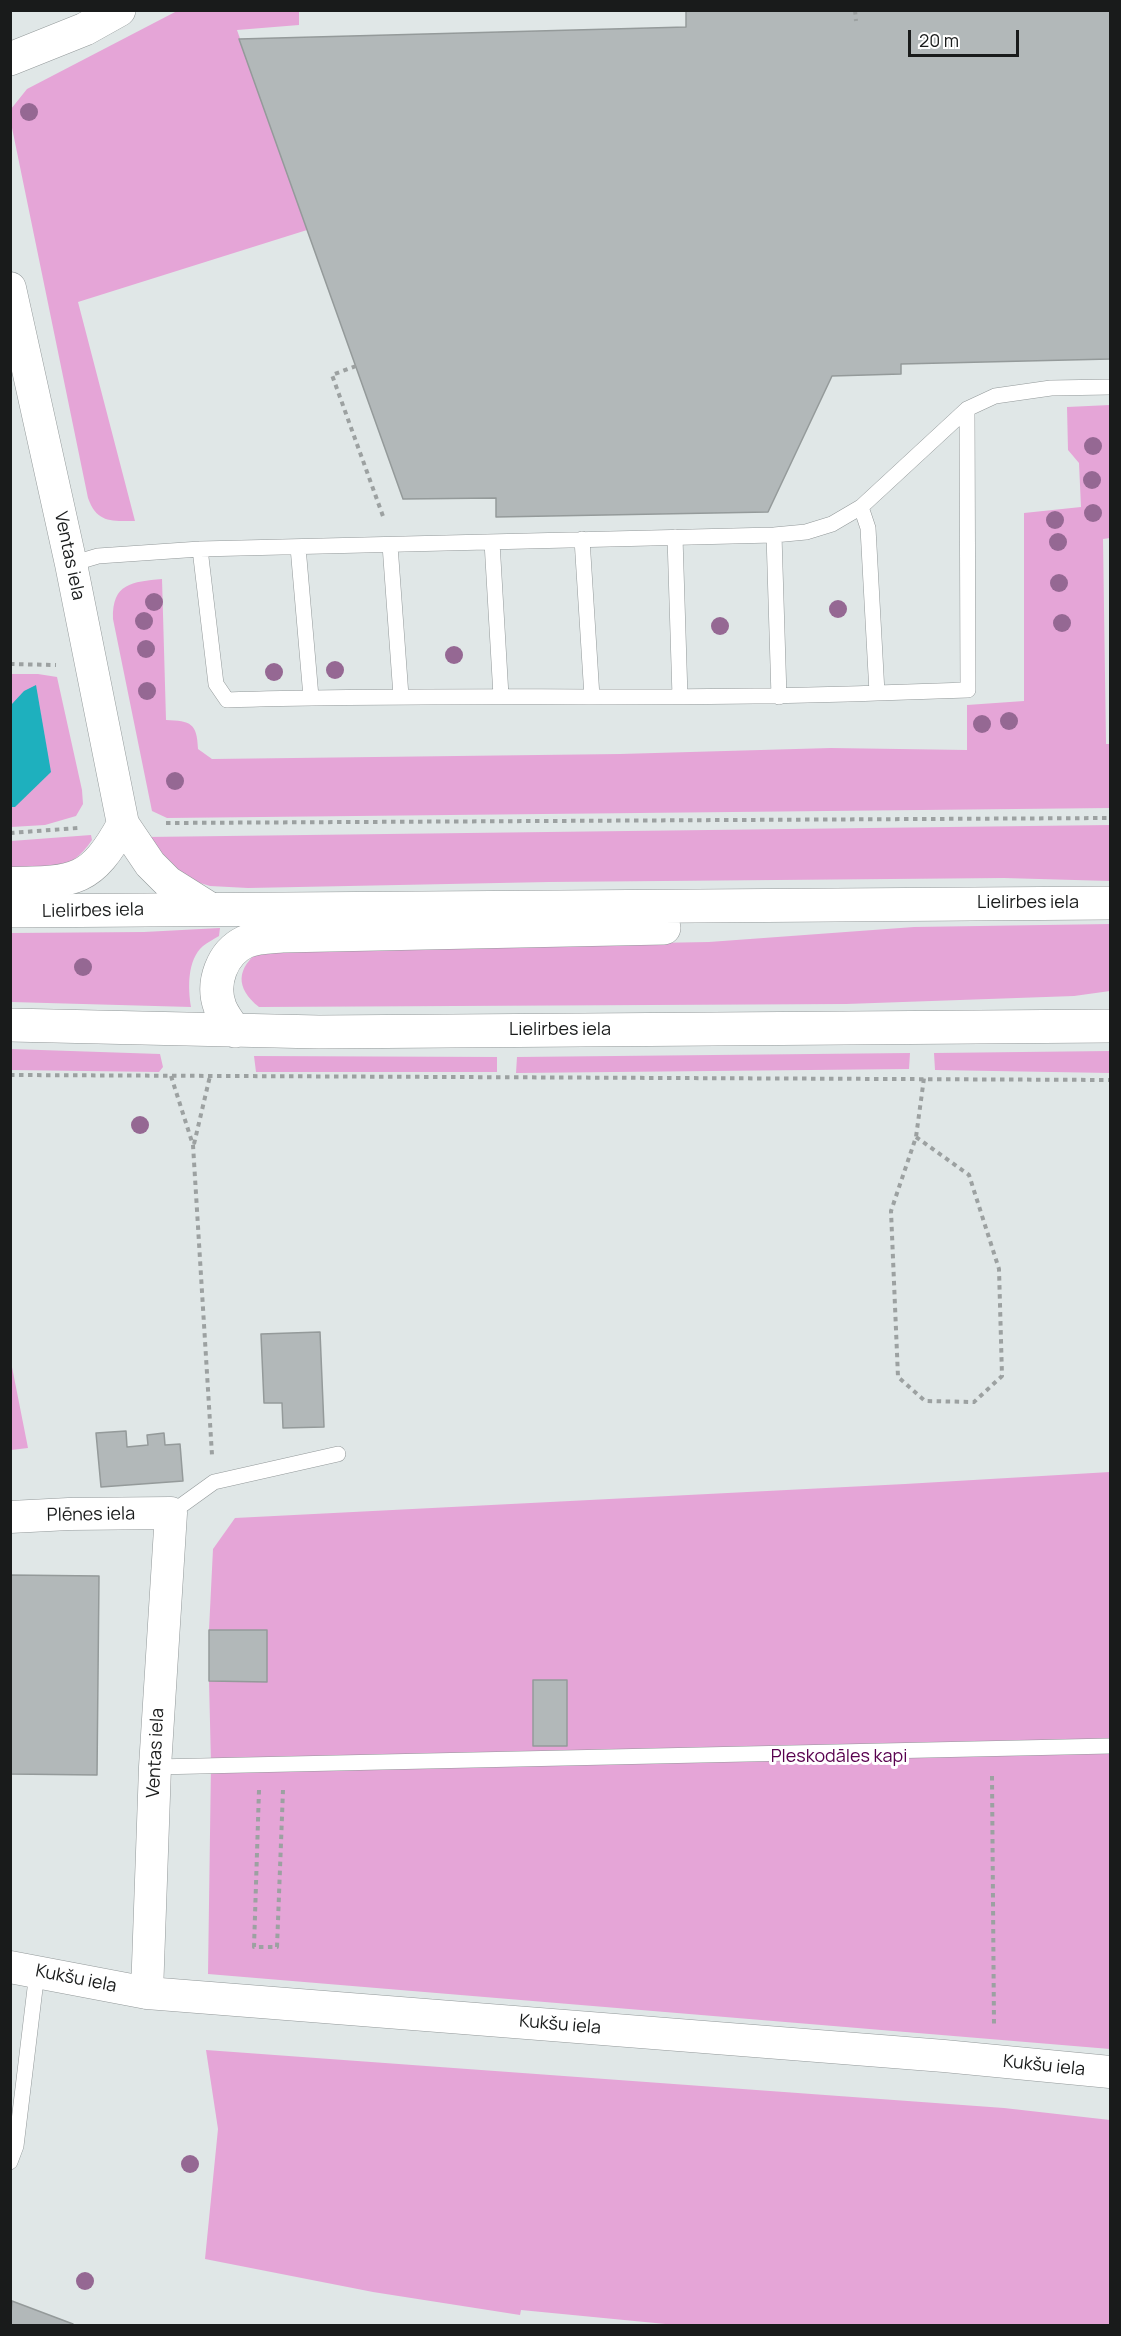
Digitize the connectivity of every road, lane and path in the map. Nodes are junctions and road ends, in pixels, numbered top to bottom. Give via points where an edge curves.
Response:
1 (119, 10) edge
2 (855, 10) edge
3 (856, 21) dead end
4 (10, 59) edge
5 (10, 288) edge
6 (356, 366) dead end
7 (1110, 387) edge
8 (967, 409) junction
9 (861, 507) junction
10 (386, 526) dead end
11 (774, 535) junction
12 (675, 537) junction
13 (582, 539) junction
14 (492, 542) junction
15 (390, 544) junction
16 (298, 547) junction
17 (200, 549) junction
18 (71, 564) junction
19 (10, 664) edge
20 (63, 665) dead end
21 (877, 693) junction
22 (401, 696) junction
23 (501, 696) junction
24 (592, 696) junction
25 (311, 697) junction
26 (680, 697) junction
27 (778, 697) junction
28 (1110, 818) edge
29 (123, 824) junction
30 (10, 833) edge
31 (10, 882) edge
32 (1110, 903) edge
33 (805, 905) junction
34 (211, 909) junction
35 (10, 911) edge
36 (1110, 1007) edge
37 (10, 1025) edge
38 (1110, 1026) edge
39 (974, 1028) junction
40 (235, 1031) junction
41 (10, 1075) edge
42 (171, 1076) junction
43 (210, 1076) junction
44 (924, 1078) junction
45 (1110, 1080) edge
46 (916, 1137) junction
47 (194, 1145) junction
48 (338, 1454) dead end
49 (214, 1482) junction
50 (171, 1513) junction
51 (10, 1517) edge
52 (1110, 1746) edge
53 (992, 1748) junction
54 (284, 1762) junction
55 (260, 1763) junction
56 (155, 1767) junction
57 (24, 1969) edge
58 (147, 1993) junction
59 (994, 2032) dead end
60 (1110, 2072) edge
61 (10, 2162) edge

1 - 4 main road
2 - 3 path
5 - 18 street, Ventas iela
6 - 10 path via 332,375
7 - 8 lane via 1051,388 995,396
8 - 9 lane
8 - 21 lane via 968,690
9 - 11 lane via 832,524 806,532
9 - 21 lane via 868,528
11 - 12 lane
11 - 27 lane
12 - 13 lane
12 - 26 lane
13 - 14 lane
13 - 24 lane
14 - 15 lane
14 - 23 lane
15 - 16 lane
15 - 22 lane
16 - 17 lane
16 - 25 lane
17 - 18 lane via 98,556
17 - 25 lane via 216,684 228,700
18 - 29 street, Ventas iela
19 - 20 path
21 - 27 lane
22 - 23 lane
22 - 25 lane
23 - 24 lane
24 - 26 lane
26 - 27 lane
28 - 29 path
29 - 30 path
29 - 31 street, Lielirbes iela via 109,849 85,873 65,880
29 - 34 street, Ventas iela via 150,864 168,882
32 - 33 main road, Lielirbes iela
33 - 34 main road, Lielirbes iela
33 - 40 main road via 694,927 261,938 245,942 230,953 220,968 220,1007
34 - 35 main road, Lielirbes iela
36 - 39 main road via 1025,1011
37 - 40 main road, Lielirbes iela
38 - 39 main road, Lielirbes iela
39 - 40 main road, Lielirbes iela
41 - 42 path
42 - 43 path
42 - 47 path
43 - 44 path
43 - 47 path
44 - 45 path
44 - 46 path
46 - 46 path via 891,1211 898,1377 926,1401 974,1402 1002,1376 999,1269 969,1174
47 - 49 path
48 - 49 lane
49 - 50 lane
50 - 51 street, Plēnes iela
50 - 56 street, Ventas iela
52 - 53 lane
53 - 54 lane
53 - 59 path
54 - 55 lane
54 - 55 path via 277,1947 254,1947
55 - 56 lane
56 - 58 street, Ventas iela
57 - 58 street, Kukšu iela
57 - 61 lane via 16,2146
58 - 60 street, Kukšu iela

